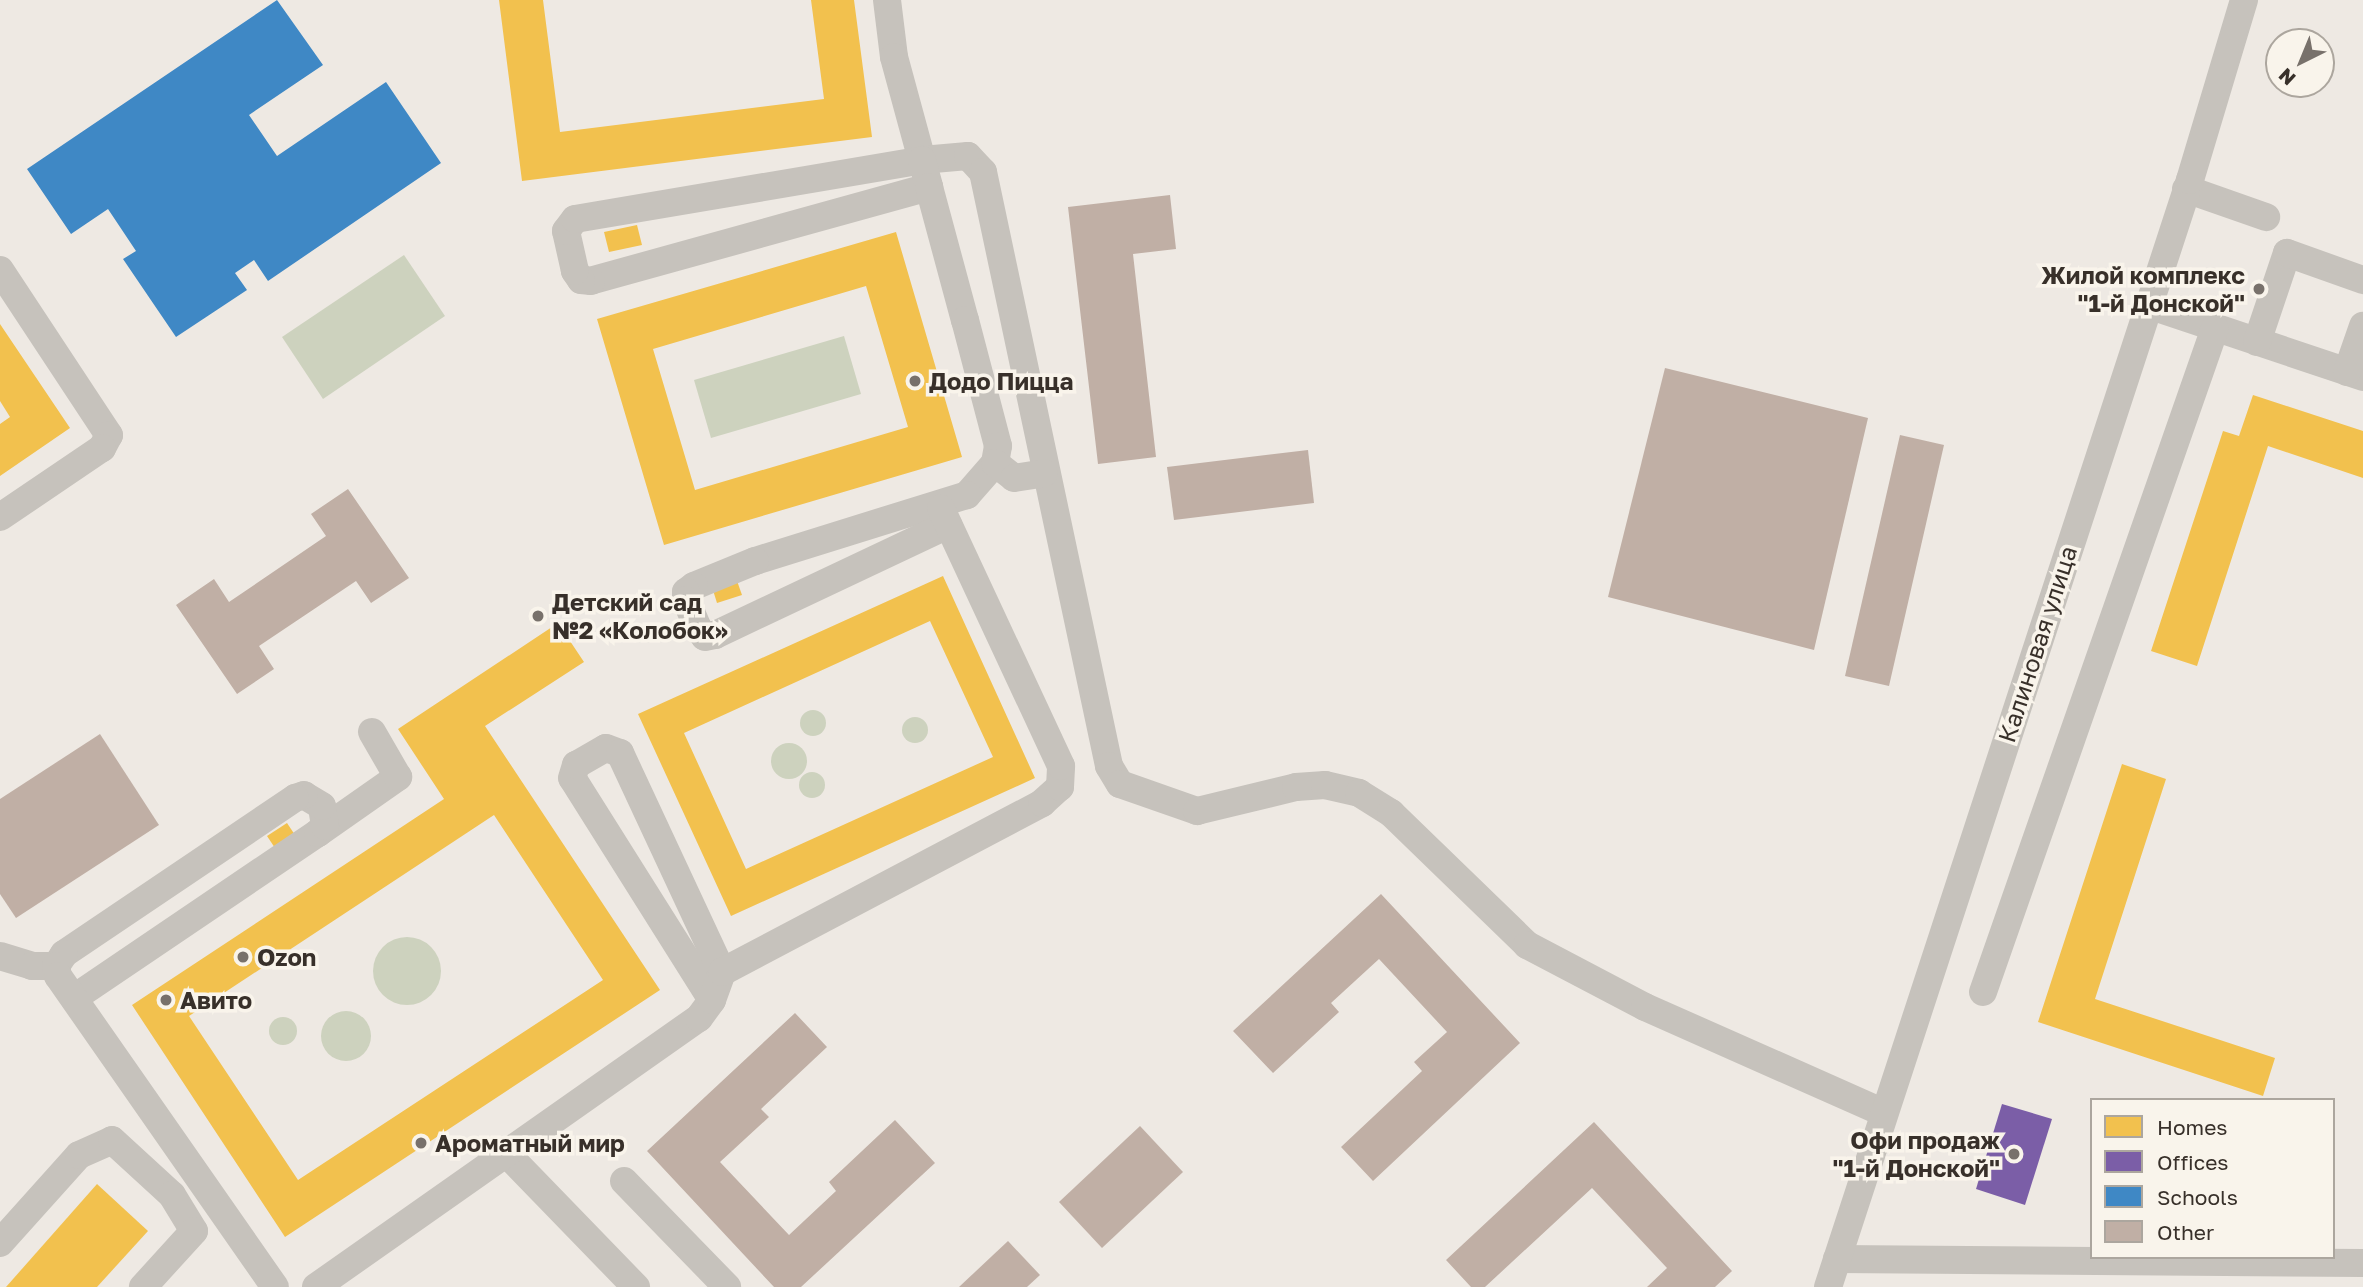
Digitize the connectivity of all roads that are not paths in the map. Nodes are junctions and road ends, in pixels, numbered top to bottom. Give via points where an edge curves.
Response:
1 (887, 0) edge
2 (2244, 0) edge
3 (922, 160) junction
4 (929, 187) junction
5 (2186, 189) junction
6 (2266, 217) dead end
7 (0, 270) edge
8 (2363, 280) edge
9 (2148, 305) junction
10 (2363, 326) edge
11 (2215, 328) junction
12 (2257, 342) junction
13 (2355, 375) edge
14 (995, 463) junction
15 (1044, 473) junction
16 (943, 514) junction
17 (0, 517) edge
18 (372, 732) dead end
19 (318, 833) junction
20 (0, 956) edge
21 (56, 966) junction
22 (723, 972) junction
23 (1983, 992) dead end
24 (74, 998) junction
25 (712, 1000) junction
26 (1884, 1113) junction
27 (506, 1153) junction
28 (624, 1181) dead end
29 (0, 1243) edge
30 (1837, 1259) junction
31 (2363, 1264) edge
32 (143, 1287) edge
33 (275, 1287) edge
34 (316, 1287) edge
35 (636, 1287) edge
36 (727, 1287) edge
37 (1828, 1287) edge

1 - 3 street via 894,57
2 - 5 street, Калиновая улица
3 - 4 street
3 - 4 street via 575,219 566,231 575,271 582,280 591,281
3 - 15 street via 958,154 978,163 983,172
4 - 14 street via 998,446
5 - 6 street
5 - 9 street, Калиновая улица
7 - 17 street via 109,435 103,447
8 - 12 street via 2287,253
9 - 11 street
9 - 26 street, Калиновая улица
10 - 13 street
11 - 12 street
11 - 23 street
12 - 13 street
14 - 15 street via 1014,478
14 - 16 street
15 - 26 street via 1109,766 1120,784 1197,811 1296,787 1325,785 1359,793 1391,813 1527,945 1645,1007
16 - 16 street via 715,635 705,637 686,600 686,592 694,586 755,561
16 - 22 street via 1061,766 1060,787 1042,803
18 - 19 street via 398,777
19 - 21 street via 326,816 322,806 304,795 295,798 65,954
19 - 24 street
20 - 21 street via 32,966
21 - 24 street
22 - 25 street
22 - 25 street via 620,753 606,748 576,765 572,778
24 - 33 street
25 - 27 street via 699,1018
26 - 30 street, Калиновая улица
27 - 34 street
27 - 35 street
28 - 36 street
29 - 32 street via 79,1155 112,1140 172,1195 194,1231
30 - 31 street
30 - 37 street, Калиновая улица

